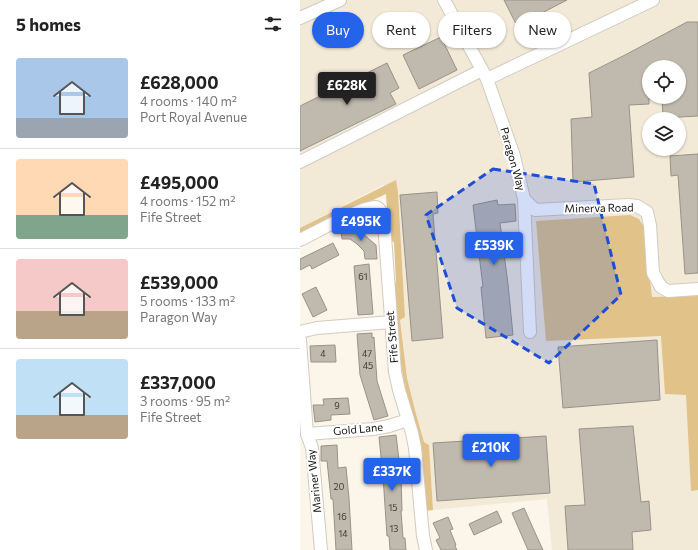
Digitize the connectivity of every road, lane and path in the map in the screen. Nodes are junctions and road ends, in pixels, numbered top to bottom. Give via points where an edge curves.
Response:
1 (340, 0) edge
2 (444, 0) edge
3 (654, 0) edge
4 (300, 18) edge
5 (484, 74) junction
6 (300, 162) edge
7 (524, 199) junction
8 (300, 240) edge
9 (698, 289) edge
10 (391, 322) junction
11 (300, 332) edge
12 (530, 332) dead end
13 (300, 340) edge
14 (408, 420) junction
15 (307, 434) junction
16 (306, 448) edge
17 (321, 550) edge
18 (426, 550) edge

1 - 4 street
2 - 5 street, Paragon Way
3 - 5 street
5 - 6 street
5 - 7 street, Paragon Way via 514,156
7 - 9 street, Minerva Road via 535,210 637,206 647,212 653,273 661,287 668,291
7 - 12 street, Paragon Way
8 - 10 street, Fife Street via 363,210 378,207 384,223
10 - 11 street via 316,328
10 - 14 street, Fife Street via 395,372
13 - 15 street, Mariner Way
14 - 15 street, Gold Lane via 373,429
14 - 18 street, Fife Street via 415,448
15 - 16 street, Mariner Way
16 - 17 street, Mariner Way

